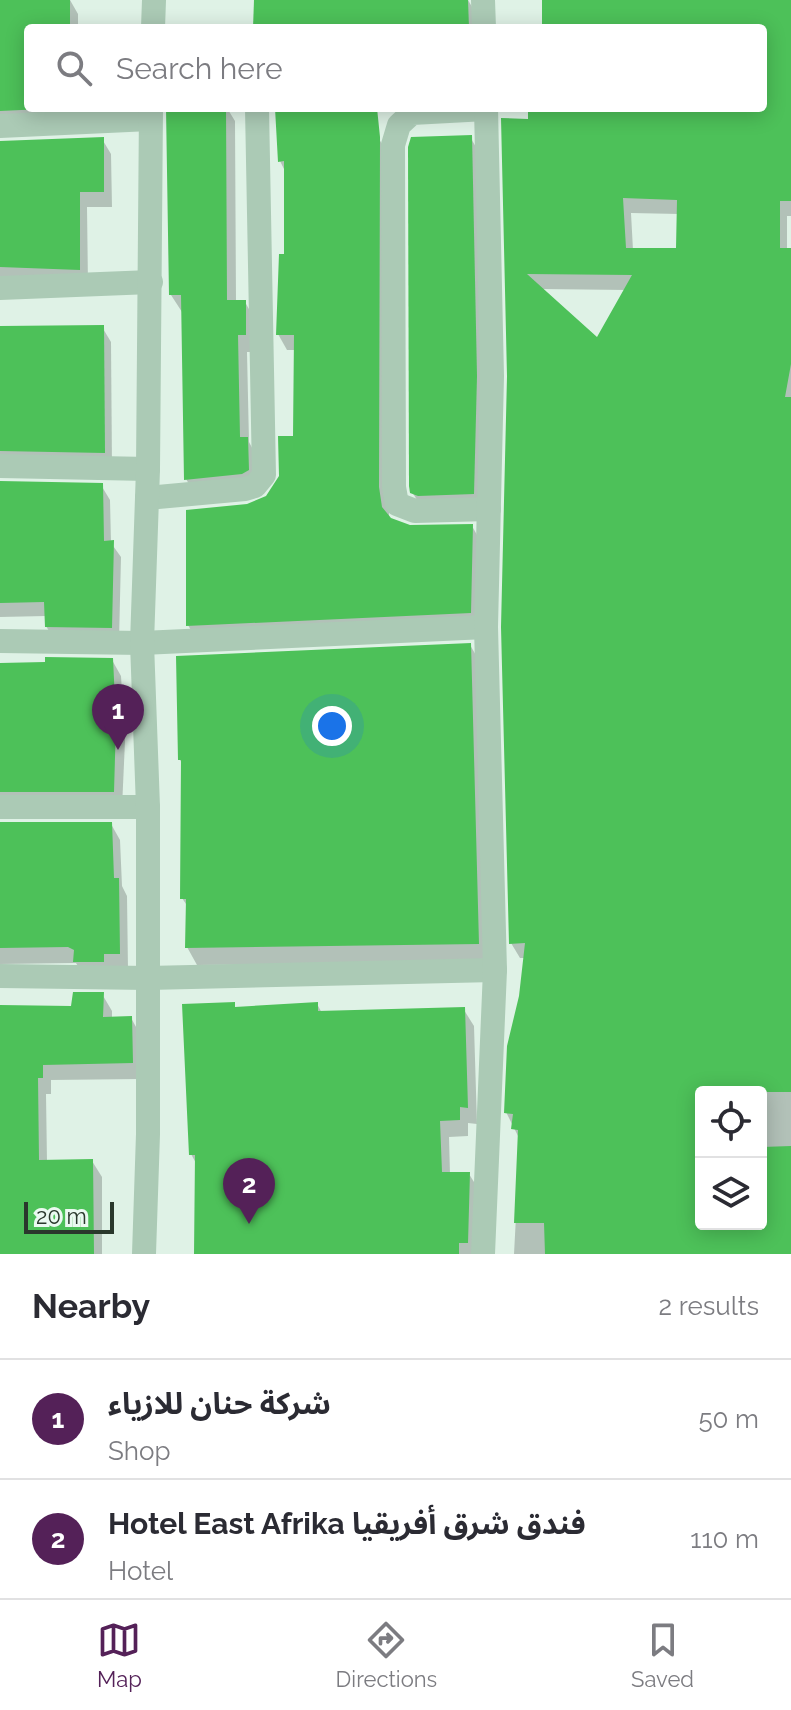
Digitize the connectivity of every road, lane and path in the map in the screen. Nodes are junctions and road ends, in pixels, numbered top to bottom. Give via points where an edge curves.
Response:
1 (154, 0) edge
2 (483, 0) edge
3 (153, 24) edge
4 (484, 24) edge
5 (257, 112) edge
6 (430, 112) edge
7 (486, 112) edge
8 (151, 114) edge
9 (0, 126) edge
10 (151, 282) junction
11 (0, 288) edge
12 (0, 466) edge
13 (148, 469) junction
14 (147, 498) junction
15 (489, 509) junction
16 (486, 627) junction
17 (0, 641) edge
18 (142, 643) junction
19 (0, 807) edge
20 (148, 807) junction
21 (495, 970) junction
22 (0, 976) edge
23 (148, 978) junction
24 (144, 1254) edge
25 (483, 1254) edge

1 - 3 street
2 - 4 street
5 - 14 street via 264,475 245,489
6 - 15 street via 412,113 399,125 393,145 397,504 415,511
7 - 15 street
8 - 9 street
8 - 10 street
10 - 11 street
10 - 13 street
12 - 13 street
13 - 14 street
14 - 18 street
15 - 16 street
16 - 18 street
16 - 21 street
17 - 18 street
18 - 20 street
19 - 20 street
20 - 23 street
21 - 23 street
21 - 25 street
22 - 23 street
23 - 24 street

